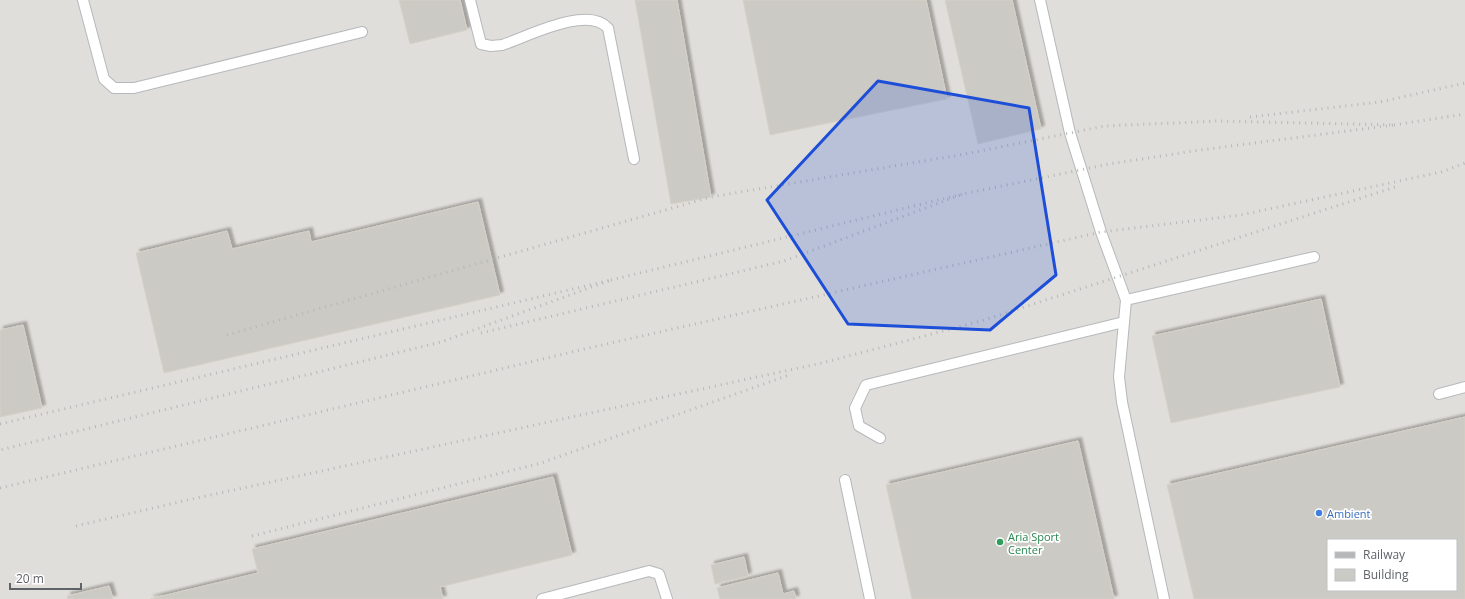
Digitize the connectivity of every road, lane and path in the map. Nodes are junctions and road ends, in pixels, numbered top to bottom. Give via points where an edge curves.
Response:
1 (83, 0) edge
2 (470, 0) edge
3 (1040, 0) edge
4 (362, 32) dead end
5 (634, 159) dead end
6 (1314, 257) dead end
7 (1126, 300) junction
8 (1124, 322) junction
9 (1465, 387) edge
10 (1439, 394) dead end
11 (880, 438) dead end
12 (845, 480) dead end
13 (542, 599) edge
14 (667, 599) edge
15 (870, 599) edge
16 (1164, 599) edge

1 - 4 lane via 104,79 114,88 134,88
2 - 5 lane via 481,44 491,46 502,45 568,22 583,19 603,23 608,28
3 - 7 lane via 1070,133 1101,232
6 - 7 lane
7 - 8 lane
8 - 11 lane via 866,385 855,408 859,426
8 - 16 lane via 1119,377 1122,402
9 - 10 lane
12 - 15 lane
13 - 14 lane via 649,571 659,574

